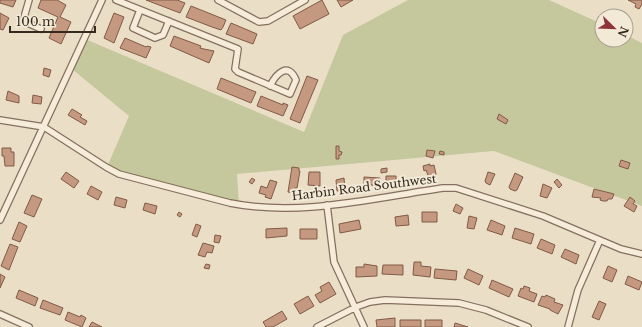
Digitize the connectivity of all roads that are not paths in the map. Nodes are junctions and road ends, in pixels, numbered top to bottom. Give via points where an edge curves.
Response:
1 (29, 0) edge
2 (116, 0) edge
3 (218, 0) edge
4 (305, 0) edge
5 (100, 1) edge
6 (140, 10) junction
7 (169, 21) junction
8 (40, 29) dead end
9 (270, 86) junction
10 (0, 120) edge
11 (44, 127) junction
12 (327, 205) junction
13 (0, 220) edge
14 (600, 240) junction
15 (642, 254) edge
16 (356, 307) junction
17 (0, 314) edge
18 (29, 327) edge
19 (317, 327) edge
20 (364, 327) edge
21 (528, 327) edge
22 (568, 327) edge

1 - 8 street via 23,21
2 - 6 street
3 - 4 street via 259,22 268,21
5 - 11 street
6 - 7 street
6 - 7 street via 133,28 155,38 163,35
7 - 9 street via 238,48 235,69
9 - 9 street via 290,94 296,80 287,71 280,71
10 - 11 street, Harbin Road Southwest
11 - 12 street, Harbin Road Southwest via 106,167 134,179 248,207
11 - 13 street
12 - 14 street, Harbin Road Southwest via 456,188 542,216
12 - 16 street via 334,262
14 - 15 street, Harbin Road Southwest
14 - 22 street via 578,290
16 - 19 street
16 - 20 street
16 - 21 street via 385,300 459,304 486,310
17 - 18 street

